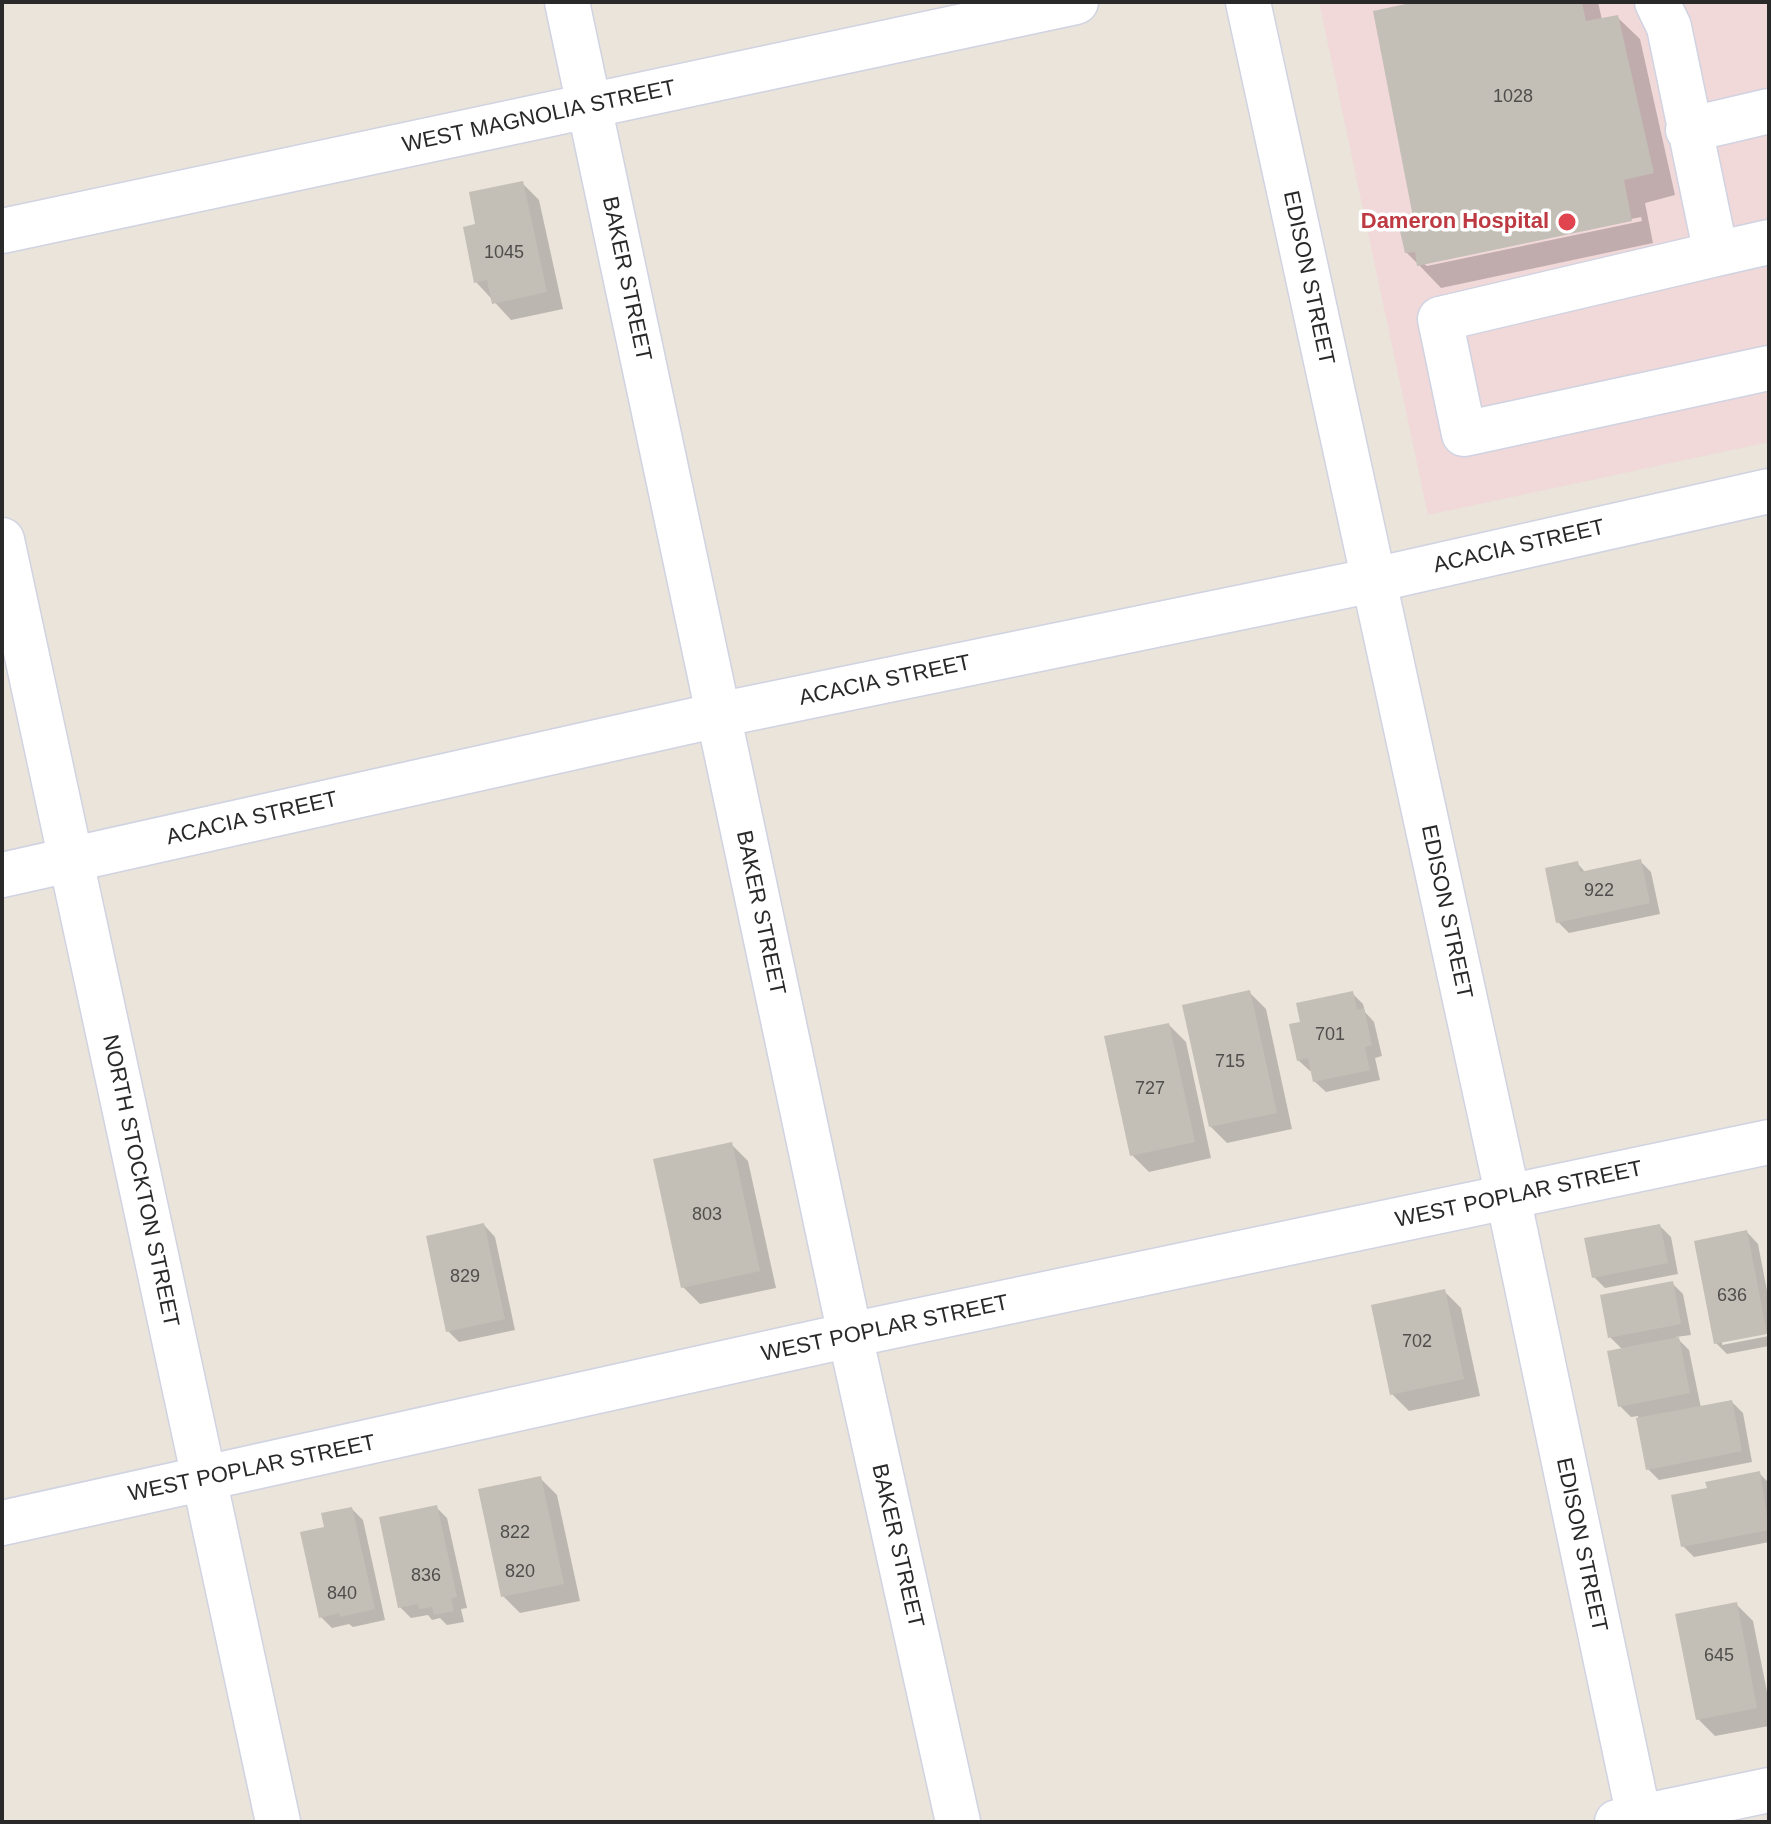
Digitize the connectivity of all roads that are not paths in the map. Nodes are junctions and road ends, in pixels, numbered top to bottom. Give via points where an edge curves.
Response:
1 (567, 2) edge
2 (1076, 2) edge
3 (1248, 2) edge
4 (1657, 2) edge
5 (589, 106) junction
6 (1769, 111) edge
7 (1688, 130) junction
8 (2, 231) edge
9 (1769, 242) edge
10 (1716, 254) junction
11 (1769, 368) edge
12 (1769, 491) edge
13 (2, 540) edge
14 (1374, 580) junction
15 (718, 715) junction
16 (72, 860) junction
17 (2, 875) edge
18 (1769, 1142) edge
19 (1508, 1197) junction
20 (850, 1335) junction
21 (205, 1480) junction
22 (2, 1523) edge
23 (1769, 1790) edge
24 (1632, 1820) edge
25 (278, 1822) edge
26 (958, 1822) edge

1 - 5 street, BAKER STREET
2 - 5 street, WEST MAGNOLIA STREET
3 - 14 street, EDISON STREET
4 - 7 street via 1669,27
5 - 8 street, WEST MAGNOLIA STREET
5 - 15 street, BAKER STREET
6 - 7 street
7 - 10 street
9 - 10 street
10 - 11 street via 1440,319 1464,434
12 - 14 street, ACACIA STREET
13 - 16 street, NORTH STOCKTON STREET
14 - 15 street, ACACIA STREET
14 - 19 street, EDISON STREET
15 - 16 street, ACACIA STREET
15 - 20 street, BAKER STREET
16 - 17 street, ACACIA STREET
16 - 21 street, NORTH STOCKTON STREET
18 - 19 street, WEST POPLAR STREET
19 - 20 street, WEST POPLAR STREET
19 - 24 street, EDISON STREET
20 - 21 street, WEST POPLAR STREET
20 - 26 street, BAKER STREET
21 - 22 street, WEST POPLAR STREET
21 - 25 street, NORTH STOCKTON STREET
23 - 24 street

